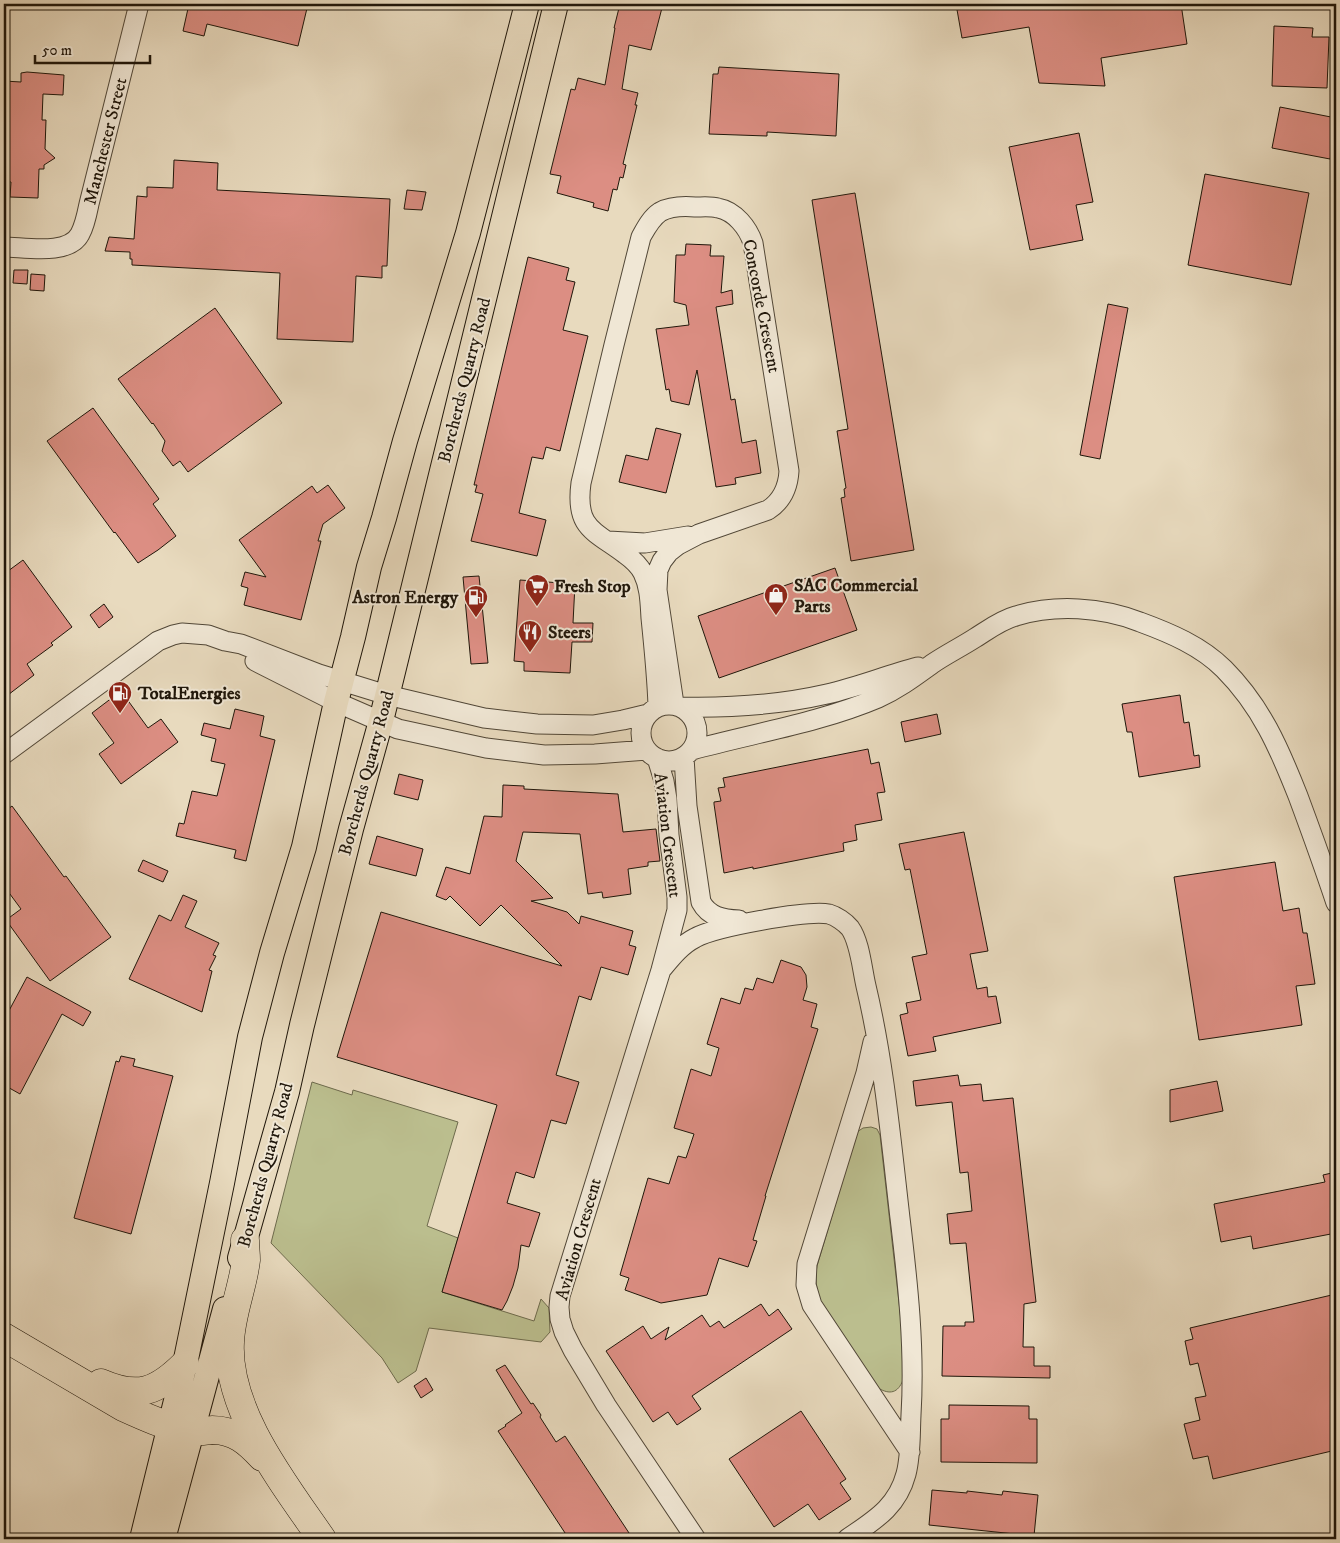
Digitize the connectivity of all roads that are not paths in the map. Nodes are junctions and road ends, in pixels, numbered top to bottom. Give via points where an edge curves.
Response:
1 (139, 4) edge
2 (527, 4) edge
3 (556, 4) edge
4 (4, 247) edge
5 (699, 534) junction
6 (607, 540) junction
7 (933, 663) junction
8 (339, 691) junction
9 (387, 695) junction
10 (666, 708) junction
11 (381, 721) junction
12 (4, 754) edge
13 (652, 754) junction
14 (688, 754) junction
15 (1336, 903) edge
16 (756, 922) junction
17 (661, 970) junction
18 (876, 1033) junction
19 (245, 1240) junction
20 (4, 1337) edge
21 (39, 1357) junction
22 (185, 1364) junction
23 (181, 1429) junction
24 (910, 1452) junction
25 (278, 1475) junction
26 (142, 1539) edge
27 (163, 1539) edge
28 (322, 1539) edge
29 (696, 1539) edge
30 (847, 1539) edge

1 - 4 street, Manchester Street via 81,234 70,245 59,248
2 - 8 main road, Borcherds Quarry Road via 468,233 369,567
3 - 9 main road, Borcherds Quarry Road
5 - 6 street, Concorde Crescent via 645,543
5 - 6 street, Concorde Crescent via 775,506 786,488 789,465 751,236 732,214 724,210 682,206 660,212 641,237 581,483 583,518 595,534
5 - 10 street, Concorde Crescent via 669,552 658,570
6 - 10 street, Concorde Crescent via 636,563 646,582
7 - 10 street via 825,695 743,707
7 - 14 street via 898,688 855,707
7 - 15 street via 1013,616 1069,609 1109,613 1141,622 1206,654 1224,669 1252,703 1281,751
8 - 9 street
8 - 11 street
8 - 12 street via 318,674 241,644 208,635 173,635 158,641
8 - 22 main road, Borcherds Quarry Road via 304,847 250,1037
9 - 10 street via 484,718 537,724 593,726
9 - 11 main road, Borcherds Quarry Road
10 - 13 street via 644,721 641,728 641,737
10 - 14 street via 689,712 694,719 698,735
11 - 13 street via 398,729 477,746 544,755
11 - 19 main road, Borcherds Quarry Road via 287,1092
13 - 14 street via 664,761 672,761
13 - 17 street, Aviation Crescent via 668,799 678,902
14 - 16 street, Aviation Crescent via 687,806 701,902 713,916
16 - 17 street, Aviation Crescent via 697,936 684,944
16 - 18 street, Aviation Crescent via 816,913 834,916 849,927 856,943
17 - 29 street, Aviation Crescent via 558,1307 564,1332 573,1350
18 - 24 street, Aviation Crescent via 911,1323
18 - 24 street, Aviation Crescent via 807,1264 806,1284 812,1305
19 - 23 main road, Borcherds Quarry Road via 226,1304
19 - 25 highway via 246,1258 230,1337 231,1369 249,1424
20 - 21 highway
21 - 22 highway via 105,1385 134,1392 165,1381
21 - 23 highway via 123,1407 155,1422
22 - 23 main road, Borcherds Quarry Road
23 - 25 highway via 217,1430 236,1435 248,1442
23 - 26 main road, Borcherds Quarry Road
23 - 27 main road, Borcherds Quarry Road
24 - 30 street, Aviation Crescent via 906,1475 892,1504
25 - 28 highway

